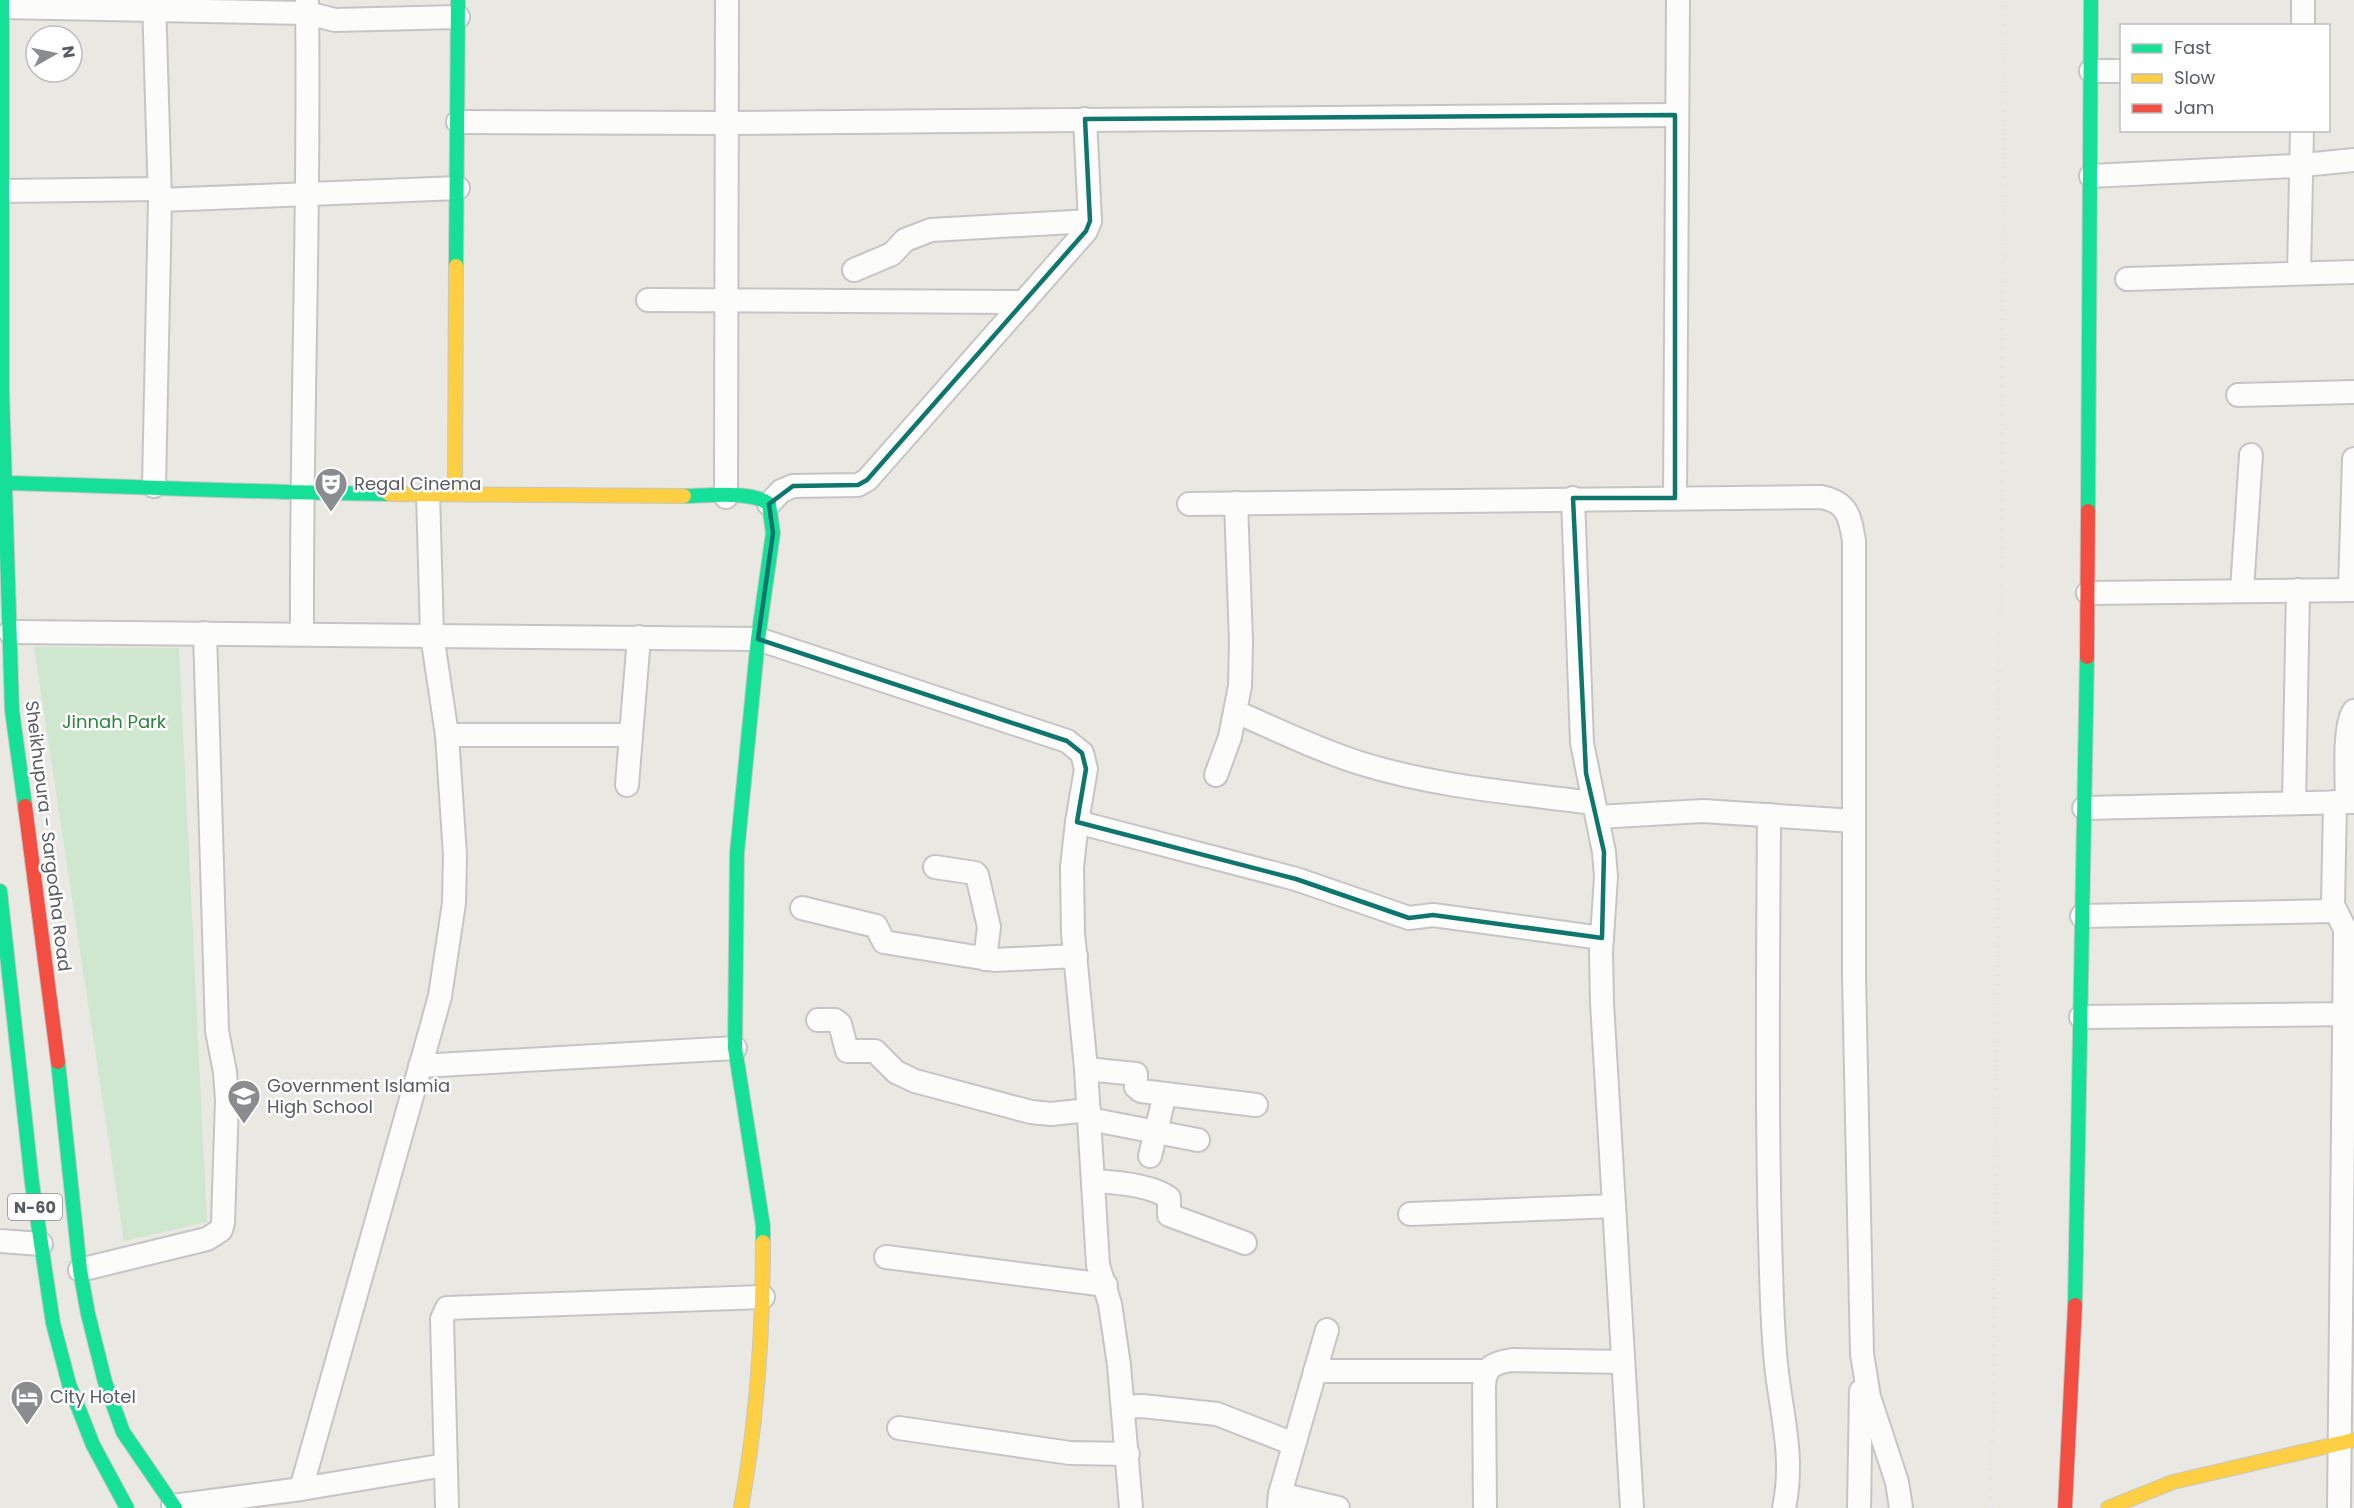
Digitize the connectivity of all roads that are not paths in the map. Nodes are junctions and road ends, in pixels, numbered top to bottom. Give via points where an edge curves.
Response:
1 (727, 0) edge
2 (1677, 0) edge
3 (2091, 0) edge
4 (2303, 0) edge
5 (2, 4) edge
6 (154, 6) edge
7 (307, 7) edge
8 (458, 8) edge
9 (2303, 24) edge
10 (2091, 71) junction
11 (2120, 71) edge
12 (1675, 115) junction
13 (1085, 119) junction
14 (458, 122) junction
15 (728, 123) junction
16 (2302, 132) edge
17 (2354, 160) edge
18 (2302, 165) junction
19 (2091, 176) junction
20 (458, 188) junction
21 (2, 191) junction
22 (160, 195) junction
23 (308, 195) junction
24 (1090, 221) junction
25 (854, 270) dead end
26 (2354, 272) edge
27 (2299, 273) junction
28 (2127, 279) dead end
29 (648, 300) dead end
30 (727, 301) junction
31 (1023, 302) junction
32 (2354, 392) edge
33 (2238, 395) dead end
34 (2251, 455) dead end
35 (2354, 459) edge
36 (4, 483) junction
37 (154, 486) junction
38 (301, 492) junction
39 (428, 493) junction
40 (455, 493) junction
41 (726, 497) junction
42 (1573, 498) junction
43 (1675, 498) junction
44 (1236, 503) junction
45 (769, 504) junction
46 (1189, 504) dead end
47 (2242, 590) junction
48 (2298, 590) junction
49 (2352, 590) edge
50 (2088, 593) junction
51 (10, 632) junction
52 (205, 633) junction
53 (302, 634) junction
54 (432, 635) junction
55 (639, 637) junction
56 (758, 639) junction
57 (2354, 711) edge
58 (1236, 712) junction
59 (447, 735) junction
60 (631, 735) junction
61 (1216, 775) dead end
62 (627, 785) dead end
63 (2345, 802) edge
64 (2294, 803) junction
65 (2085, 808) junction
66 (1595, 810) junction
67 (1769, 815) junction
68 (1854, 821) junction
69 (1077, 822) junction
70 (935, 867) dead end
71 (0, 891) edge
72 (802, 908) dead end
73 (2335, 911) junction
74 (2082, 916) junction
75 (1602, 938) junction
76 (1076, 956) junction
77 (985, 958) junction
78 (42, 1011) junction
79 (12, 1013) junction
80 (2349, 1014) edge
81 (2081, 1017) junction
82 (818, 1020) dead end
83 (735, 1048) junction
84 (420, 1066) junction
85 (1086, 1069) junction
86 (1165, 1094) junction
87 (1256, 1105) dead end
88 (1089, 1115) junction
89 (1156, 1133) junction
90 (1198, 1140) dead end
91 (1150, 1156) dead end
92 (1093, 1181) junction
93 (1614, 1206) junction
94 (1410, 1214) dead end
95 (0, 1241) edge
96 (1245, 1243) dead end
97 (40, 1244) junction
98 (886, 1257) dead end
99 (80, 1270) junction
100 (1106, 1285) junction
101 (763, 1298) junction
102 (1327, 1330) dead end
103 (1862, 1354) junction
104 (1623, 1362) junction
105 (1315, 1371) junction
106 (1487, 1371) junction
107 (1123, 1407) junction
108 (899, 1428) dead end
109 (2347, 1442) edge
110 (1294, 1444) junction
111 (1128, 1454) junction
112 (445, 1465) junction
113 (301, 1489) junction
114 (1281, 1501) edge
115 (174, 1507) edge
116 (447, 1507) edge
117 (127, 1508) edge
118 (741, 1508) edge
119 (1131, 1508) edge
120 (1338, 1508) edge
121 (1485, 1508) edge
122 (1632, 1508) edge
123 (1784, 1508) edge
124 (1859, 1508) edge
125 (1901, 1508) edge
126 (2066, 1508) edge
127 (2108, 1508) edge
128 (2339, 1508) edge

1 - 15 street
2 - 12 street
3 - 10 main road
4 - 9 street
5 - 6 street
5 - 21 main road, Sheikhupura - Sargodha Road / N-60
6 - 7 street
6 - 22 street
7 - 8 street via 335,20
7 - 23 street
8 - 14 main road
10 - 11 street
10 - 19 main road
12 - 13 street
12 - 43 street
13 - 15 street
13 - 24 street
14 - 15 street
14 - 20 main road
15 - 30 street
16 - 18 street
17 - 18 street
18 - 19 street
18 - 27 street
19 - 50 main road
20 - 23 street
20 - 40 main road
21 - 22 street
21 - 36 main road, Sheikhupura - Sargodha Road / N-60
22 - 23 street
22 - 37 street
23 - 38 street
24 - 25 street via 931,230 905,240 892,254
24 - 31 street via 1086,231
26 - 27 street
27 - 28 street
29 - 30 street
30 - 31 street
30 - 41 street
31 - 45 street via 867,480 858,485 793,486
32 - 33 street
34 - 47 street
35 - 49 street
36 - 37 main road
36 - 51 main road, Sheikhupura - Sargodha Road / N-60
37 - 38 main road
38 - 39 main road
38 - 53 street
39 - 40 main road
39 - 54 street
40 - 41 main road
41 - 45 main road via 751,496
42 - 43 street
42 - 44 street
42 - 66 street via 1580,711 1583,753
43 - 68 street via 1821,497 1837,502 1848,514 1854,541
44 - 46 street
44 - 58 street via 1241,668
45 - 56 main road via 774,524
47 - 48 street
47 - 50 street
48 - 49 street
48 - 64 street
50 - 65 main road
51 - 52 street
51 - 78 main road, Sheikhupura - Sargodha Road / N-60 via 12,710
52 - 53 street
52 - 99 street via 217,1031 226,1100 224,1223 221,1230 207,1239
53 - 54 street
54 - 55 street
54 - 59 street
55 - 56 street
55 - 60 street
56 - 69 street via 1067,741 1082,753 1086,769
56 - 83 main road via 737,853
57 - 63 street via 2348,731
58 - 61 street
58 - 66 street via 1341,756 1409,776
59 - 60 street
59 - 84 street via 454,903 440,996
60 - 62 street
63 - 64 street
63 - 73 street
64 - 65 street
65 - 74 main road
66 - 67 street
66 - 75 street via 1606,877
67 - 68 street
67 - 123 street via 1768,1206 1772,1317 1788,1438 1789,1478
68 - 103 street
69 - 75 street via 1296,879 1409,918 1433,915
69 - 76 street via 1072,867
70 - 77 street via 977,875 989,927
71 - 79 main road, N-60
72 - 77 street via 876,926 884,942
73 - 74 street
73 - 80 street via 2345,929
74 - 81 main road
75 - 93 street
76 - 77 street
76 - 85 street
78 - 79 main road
78 - 99 main road, Sheikhupura - Sargodha Road / N-60
79 - 97 main road, N-60
80 - 81 street
80 - 109 street
81 - 126 main road via 2075,1315
82 - 88 street via 836,1020 840,1024 847,1051 875,1051 896,1072 915,1081 1032,1112
83 - 84 street
83 - 101 main road via 763,1226
84 - 113 street
85 - 86 street via 1136,1074 1139,1090
85 - 88 street
86 - 87 street
86 - 89 street
88 - 89 street
88 - 92 street
89 - 90 street
89 - 91 street
92 - 96 street via 1130,1184 1160,1193 1168,1197 1169,1215
92 - 100 street via 1099,1275
93 - 94 street
93 - 104 street
95 - 97 street
97 - 117 main road, N-60 via 53,1323 69,1384 93,1445
98 - 100 street
99 - 115 main road, Sheikhupura - Sargodha Road / N-60 via 105,1382 123,1432
100 - 107 street
101 - 112 street via 447,1308 442,1319
101 - 118 main road via 751,1455
102 - 105 street
103 - 124 street
103 - 125 street via 1869,1397 1897,1482
104 - 106 street via 1512,1359 1494,1364
104 - 122 street
105 - 106 street
105 - 110 street
106 - 121 street
107 - 110 street via 1218,1414
107 - 111 street
108 - 111 street via 1070,1453
109 - 127 main road via 2173,1482
109 - 128 street
110 - 114 street
111 - 119 street
112 - 113 street
112 - 116 street
113 - 115 street
114 - 120 street

